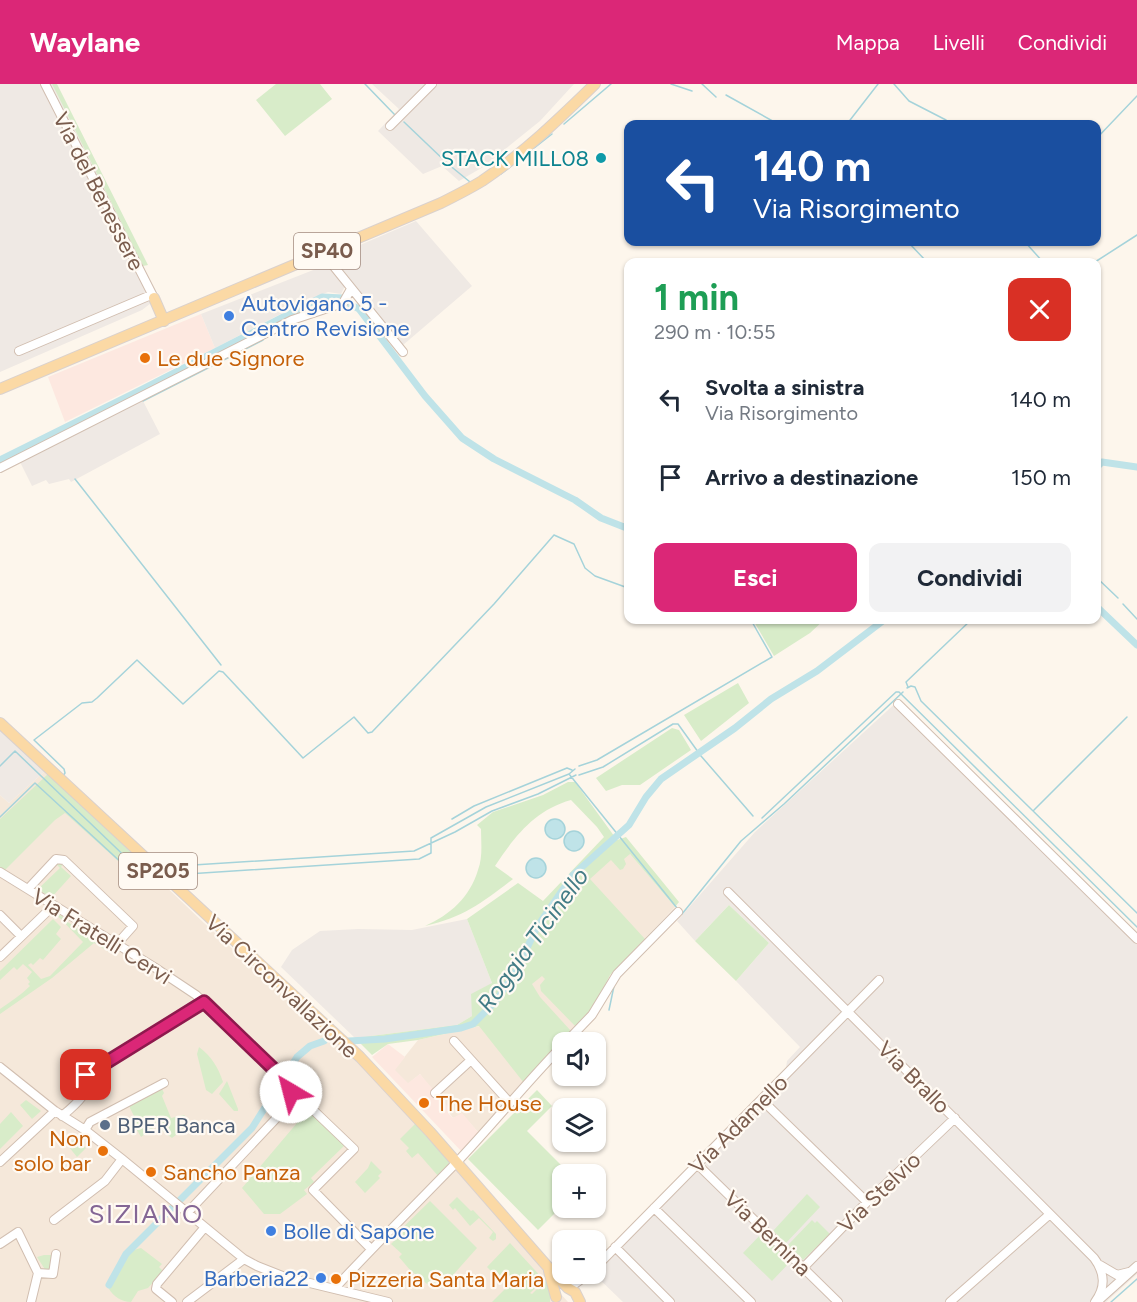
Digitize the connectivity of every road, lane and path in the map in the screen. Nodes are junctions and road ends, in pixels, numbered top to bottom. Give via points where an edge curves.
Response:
1 (45, 84) edge
2 (432, 84) edge
3 (586, 84) edge
4 (595, 84) edge
5 (558, 120) junction
6 (390, 126) dead end
7 (323, 253) junction
8 (351, 289) junction
9 (152, 296) junction
10 (164, 321) junction
11 (19, 351) dead end
12 (403, 352) dead end
13 (0, 389) edge
14 (0, 468) edge
15 (898, 704) dead end
16 (0, 723) edge
17 (0, 872) edge
18 (28, 889) junction
19 (728, 892) dead end
20 (53, 906) junction
21 (678, 912) dead end
22 (0, 915) edge
23 (21, 936) junction
24 (1137, 939) edge
25 (117, 944) junction
26 (0, 957) edge
27 (879, 980) dead end
28 (204, 1002) junction
29 (849, 1012) junction
30 (576, 1032) edge
31 (454, 1041) dead end
32 (552, 1057) edge
33 (471, 1060) junction
34 (0, 1067) edge
35 (164, 1083) dead end
36 (435, 1093) dead end
37 (291, 1100) junction
38 (762, 1100) junction
39 (510, 1103) junction
40 (58, 1114) junction
41 (955, 1118) junction
42 (85, 1130) junction
43 (122, 1159) junction
44 (0, 1162) edge
45 (457, 1162) junction
46 (698, 1165) junction
47 (867, 1202) junction
48 (654, 1208) junction
49 (184, 1210) junction
50 (1050, 1214) junction
51 (54, 1220) dead end
52 (205, 1227) junction
53 (0, 1243) edge
54 (615, 1247) junction
55 (371, 1249) junction
56 (56, 1254) dead end
57 (606, 1256) edge
58 (244, 1258) junction
59 (547, 1266) junction
60 (804, 1267) junction
61 (1100, 1267) junction
62 (1134, 1269) edge
63 (38, 1273) junction
64 (335, 1288) junction
65 (575, 1296) edge
66 (556, 1301) edge
67 (31, 1302) edge
68 (172, 1302) edge
69 (187, 1302) edge
70 (387, 1302) edge
71 (670, 1302) edge
72 (751, 1302) edge
73 (838, 1302) edge
74 (950, 1302) edge
75 (1096, 1302) edge

1 - 9 street, Via del Benessere
2 - 6 street
3 - 5 main road, SP40
4 - 5 main road, SP40
5 - 7 main road, SP40 via 480,182 395,224
7 - 8 street
7 - 10 main road, SP40
8 - 12 street
8 - 14 street via 342,303 292,320
9 - 10 main road
9 - 11 street
10 - 13 main road, SP40
15 - 24 street
16 - 45 main road, Via Circonvallazione / SP205 via 360,1057
17 - 18 street, Via Fratelli Cervi
18 - 20 street, Via Fratelli Cervi
18 - 25 street via 56,859 64,860 132,926
19 - 29 street, Via Brallo
20 - 23 street
20 - 25 street, Via Fratelli Cervi
21 - 30 street via 616,974 592,1015
22 - 23 street
23 - 26 street
25 - 28 street, Via Fratelli Cervi
27 - 29 street, Via Adamello
28 - 37 street, Via Fratelli Cervi via 285,1080
28 - 40 street via 86,1075 87,1091
29 - 38 street, Via Adamello
29 - 41 street, Via Brallo
31 - 33 street
32 - 39 street
33 - 36 street
33 - 39 street
34 - 40 street
35 - 42 street via 90,1122
37 - 49 street
37 - 55 street via 308,1105 354,1149 314,1190
38 - 46 street, Via Adamello
38 - 47 street
39 - 45 street
40 - 42 street
40 - 44 street
41 - 47 street, Via Stelvio
41 - 50 street, Via Brallo
42 - 43 street
43 - 49 street
43 - 51 street via 105,1181
45 - 55 street
45 - 59 main road, Via Circonvallazione / SP205
46 - 48 street, Via Adamello
46 - 60 street, Via Bernina
47 - 60 street, Via Stelvio
48 - 54 street, Via Adamello
48 - 72 street
49 - 52 street
50 - 61 street, Via Brallo
50 - 74 street
52 - 58 street
52 - 68 street via 157,1284 156,1289
53 - 63 street via 18,1232
54 - 57 street, Via Adamello
54 - 71 street
55 - 64 street
56 - 63 street via 52,1274
58 - 64 street via 285,1277
58 - 69 street
59 - 65 main road, SP205
59 - 66 main road, SP205
60 - 73 street, Via Bernina
61 - 62 street, Via Brallo via 1117,1275
61 - 75 street via 1101,1292
62 - 75 street
63 - 67 street
64 - 70 street
65 - 66 main road, SP205 via 560,1290

